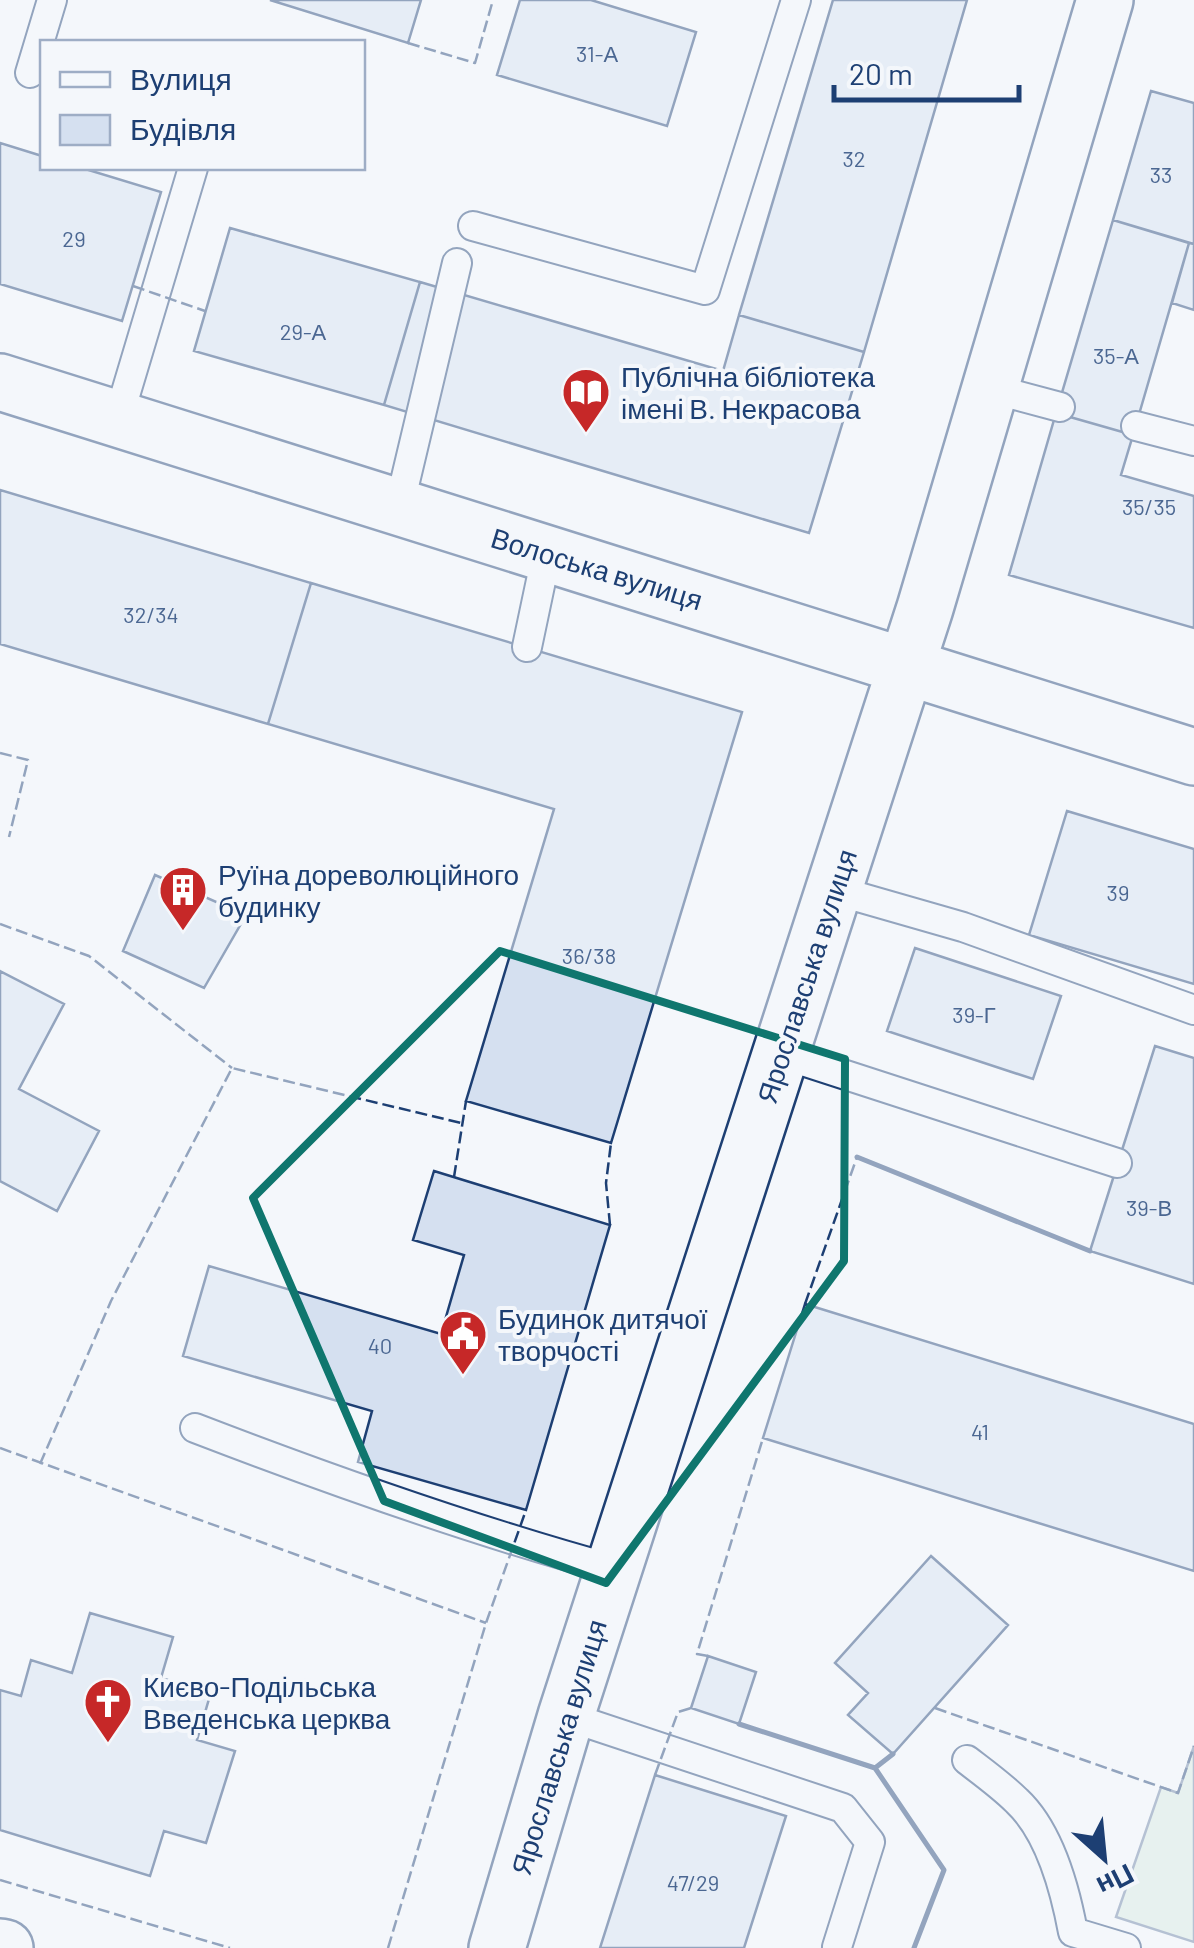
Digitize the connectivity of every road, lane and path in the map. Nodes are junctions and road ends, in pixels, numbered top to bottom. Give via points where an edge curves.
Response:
1 (52, 0) edge
2 (796, 0) edge
3 (1105, 0) edge
4 (30, 73) dead end
5 (192, 170) edge
6 (473, 226) dead end
7 (457, 263) dead end
8 (0, 382) edge
9 (990, 388) junction
10 (1060, 406) dead end
11 (118, 418) junction
12 (1136, 426) dead end
13 (1194, 441) edge
14 (399, 507) junction
15 (548, 552) junction
16 (526, 647) dead end
17 (906, 665) junction
18 (1194, 756) edge
19 (834, 890) junction
20 (1194, 1010) edge
21 (781, 1054) junction
22 (1117, 1163) dead end
23 (195, 1428) dead end
24 (614, 1570) junction
25 (566, 1716) junction
26 (967, 1760) dead end
27 (838, 1947) edge
28 (496, 1948) edge
29 (1126, 1948) edge

1 - 4 lane
2 - 6 lane via 706,290
3 - 9 street, Ярославська вулиця
5 - 11 lane
7 - 14 lane
8 - 11 street, Волоська вулиця
9 - 10 lane
9 - 17 street, Ярославська вулиця
11 - 14 street, Волоська вулиця
12 - 13 lane
14 - 15 street, Волоська вулиця
15 - 16 lane
15 - 17 street, Волоська вулиця
17 - 18 street, Волоська вулиця
17 - 19 street, Ярославська вулиця
19 - 20 lane via 962,927
19 - 21 street, Ярославська вулиця
21 - 22 lane
21 - 24 street, Ярославська вулиця
23 - 24 lane via 344,1486
24 - 25 street, Ярославська вулиця
25 - 27 lane via 843,1808 870,1842
25 - 28 street, Ярославська вулиця
26 - 29 lane via 1021,1803 1065,1886 1073,1932

